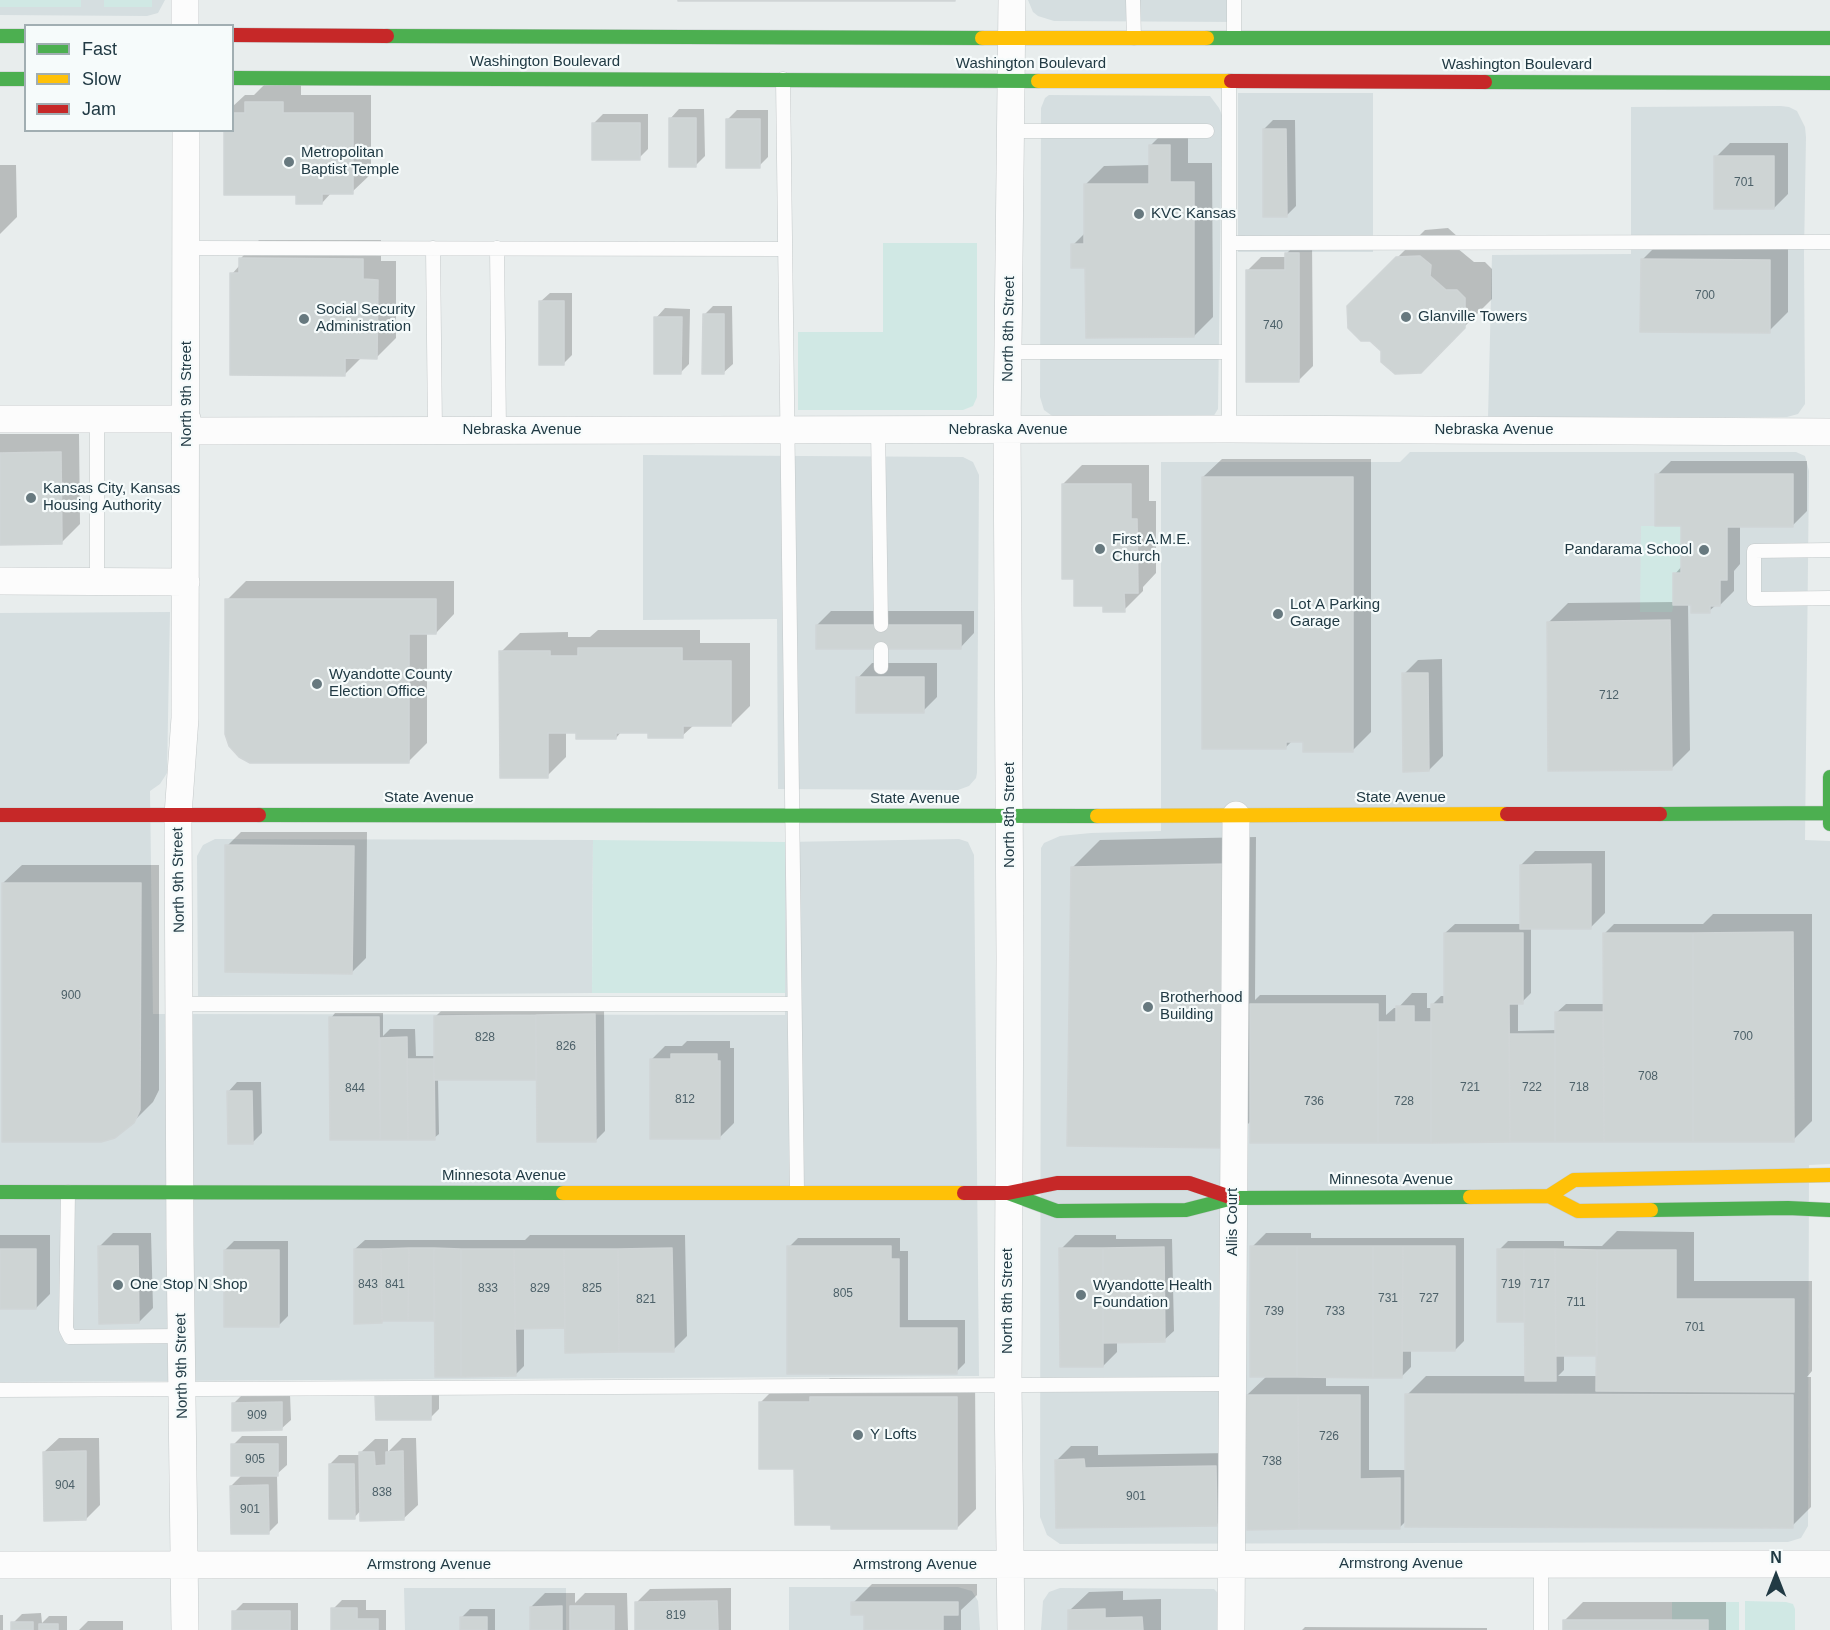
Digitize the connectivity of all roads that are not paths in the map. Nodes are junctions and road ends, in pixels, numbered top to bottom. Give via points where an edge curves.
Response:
1 (184, 0) edge
2 (1012, 0) edge
3 (1133, 0) edge
4 (1234, 0) edge
5 (185, 24) edge
6 (234, 35) edge
7 (0, 36) edge
8 (24, 36) edge
9 (1234, 37) junction
10 (1012, 38) junction
11 (1134, 38) junction
12 (1830, 38) edge
13 (234, 78) edge
14 (0, 79) edge
15 (24, 79) edge
16 (783, 80) junction
17 (1012, 80) junction
18 (1229, 81) junction
19 (1830, 82) edge
20 (1011, 131) junction
21 (1207, 131) dead end
22 (186, 132) edge
23 (1830, 242) edge
24 (1229, 243) junction
25 (187, 248) junction
26 (433, 248) junction
27 (497, 248) junction
28 (785, 249) junction
29 (1008, 352) junction
30 (1229, 352) junction
31 (0, 419) edge
32 (97, 419) junction
33 (187, 425) junction
34 (787, 429) junction
35 (878, 429) junction
36 (1229, 429) junction
37 (435, 430) junction
38 (499, 430) junction
39 (1007, 431) junction
40 (1830, 432) edge
41 (1830, 550) edge
42 (0, 581) edge
43 (97, 581) junction
44 (186, 582) junction
45 (1830, 598) edge
46 (881, 625) dead end
47 (881, 649) dead end
48 (881, 667) dead end
49 (1830, 777) edge
50 (1830, 813) edge
51 (0, 814) edge
52 (178, 815) junction
53 (792, 815) junction
54 (1236, 815) junction
55 (1010, 816) junction
56 (1830, 824) edge
57 (180, 1004) junction
58 (794, 1004) junction
59 (1830, 1175) edge
60 (0, 1192) edge
61 (68, 1192) junction
62 (179, 1192) junction
63 (797, 1192) junction
64 (1008, 1193) junction
65 (1549, 1196) junction
66 (1233, 1198) junction
67 (1830, 1210) edge
68 (181, 1336) junction
69 (1232, 1384) junction
70 (1008, 1386) junction
71 (183, 1389) junction
72 (0, 1390) edge
73 (1010, 1564) junction
74 (1231, 1564) junction
75 (1541, 1564) junction
76 (1830, 1564) edge
77 (0, 1565) edge
78 (183, 1565) junction
79 (185, 1630) edge
80 (1011, 1630) edge
81 (1231, 1630) edge
82 (1541, 1630) edge

1 - 5 street
2 - 10 street, North 8th Street
3 - 11 lane
4 - 9 lane
6 - 10 main road, Washington Boulevard
7 - 8 main road
9 - 11 main road, Washington Boulevard
9 - 12 main road, Washington Boulevard
10 - 11 main road, Washington Boulevard
10 - 17 street, North 8th Street
13 - 16 main road, Washington Boulevard
14 - 15 main road
16 - 17 main road, Washington Boulevard
16 - 28 lane
17 - 18 main road, Washington Boulevard
17 - 20 street, North 8th Street
18 - 19 main road, Washington Boulevard
18 - 24 lane
20 - 21 lane
20 - 29 street, North 8th Street
22 - 25 street, North 9th Street
23 - 24 lane
24 - 30 lane
25 - 26 lane
25 - 33 street, North 9th Street
26 - 27 lane
26 - 37 lane
27 - 28 lane
27 - 38 lane
28 - 34 lane
29 - 30 lane
29 - 39 street, North 8th Street
30 - 36 lane
31 - 32 street, Nebraska Avenue
32 - 33 street, Nebraska Avenue
32 - 43 lane
33 - 37 street, Nebraska Avenue
33 - 44 street, North 9th Street
34 - 35 street, Nebraska Avenue
34 - 38 street, Nebraska Avenue
34 - 53 lane
35 - 39 street, Nebraska Avenue
35 - 46 lane
36 - 39 street, Nebraska Avenue
36 - 40 street, Nebraska Avenue
37 - 38 street, Nebraska Avenue
39 - 55 street, North 8th Street
41 - 45 lane via 1754,551 1754,600
42 - 43 street
43 - 44 street
44 - 52 street, North 9th Street via 185,718
47 - 48 lane
49 - 50 main road
50 - 54 main road, State Avenue
50 - 56 main road
51 - 52 main road, State Avenue
52 - 53 main road, State Avenue
52 - 57 street, North 9th Street
53 - 55 main road, State Avenue
53 - 58 lane
54 - 55 main road, State Avenue
54 - 66 street, Allis Court
55 - 64 street, North 8th Street
57 - 58 lane
57 - 62 street, North 9th Street
58 - 63 lane
59 - 65 main road via 1574,1180
60 - 61 main road, Minnesota Avenue
61 - 62 main road, Minnesota Avenue
61 - 68 lane via 66,1329 70,1337
62 - 63 main road, Minnesota Avenue
62 - 68 street, North 9th Street
63 - 64 main road, Minnesota Avenue
64 - 66 main road, Minnesota Avenue via 1058,1183 1189,1183
64 - 66 main road, Minnesota Avenue via 1057,1211 1186,1210
64 - 70 street, North 8th Street
65 - 66 main road, Minnesota Avenue
65 - 67 main road, Minnesota Avenue via 1578,1211
66 - 69 street, Allis Court
68 - 71 street, North 9th Street
69 - 70 lane
69 - 74 street, Allis Court
70 - 71 lane
70 - 73 street, North 8th Street
71 - 72 lane
71 - 78 street, North 9th Street
73 - 74 street, Armstrong Avenue
73 - 78 street, Armstrong Avenue
73 - 80 street, North 8th Street
74 - 75 street, Armstrong Avenue
74 - 81 street, Allis Court
75 - 76 street, Armstrong Avenue
75 - 82 lane
77 - 78 street, Armstrong Avenue
78 - 79 street, North 9th Street

